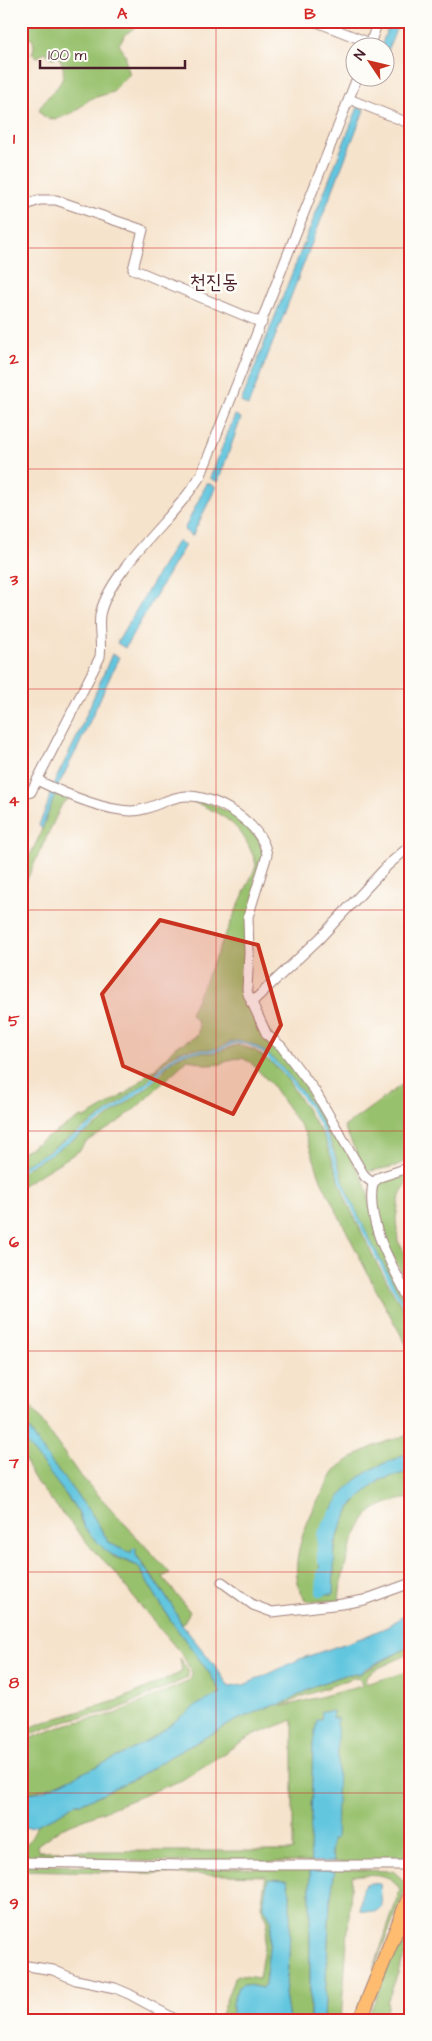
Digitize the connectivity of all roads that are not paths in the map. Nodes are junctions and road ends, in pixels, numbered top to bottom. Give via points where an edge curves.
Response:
1 (314, 21) edge
2 (378, 21) edge
3 (353, 38) edge
4 (372, 38) edge
5 (354, 88) edge
6 (350, 99) junction
7 (411, 124) edge
8 (21, 207) edge
9 (262, 323) junction
10 (37, 780) junction
11 (21, 794) edge
12 (411, 846) edge
13 (251, 1003) junction
14 (411, 1167) edge
15 (373, 1183) junction
16 (411, 1302) edge
17 (222, 1582) dead end
18 (411, 1583) edge
19 (21, 1862) edge
20 (411, 1865) edge
21 (411, 1893) edge
22 (21, 1965) edge
23 (177, 2020) edge
24 (360, 2020) edge

1 - 3 street
2 - 4 street
5 - 6 street
6 - 7 street
6 - 9 street
8 - 9 street via 39,200 56,200 143,230 134,269
9 - 10 street via 201,476 133,557 106,598 100,616 100,656
10 - 11 street via 30,792
10 - 13 street via 119,810 147,810 187,796 206,800 225,806 252,828 266,845 267,855 248,917 246,989
12 - 13 street via 388,865 319,939
13 - 15 street via 267,1035 281,1046 315,1091 365,1177
14 - 15 street via 380,1177
15 - 16 street via 372,1207 378,1230
17 - 18 street via 253,1605 272,1612 350,1603
19 - 20 street
21 - 24 main road
22 - 23 street via 53,1970 76,1980 115,1988

